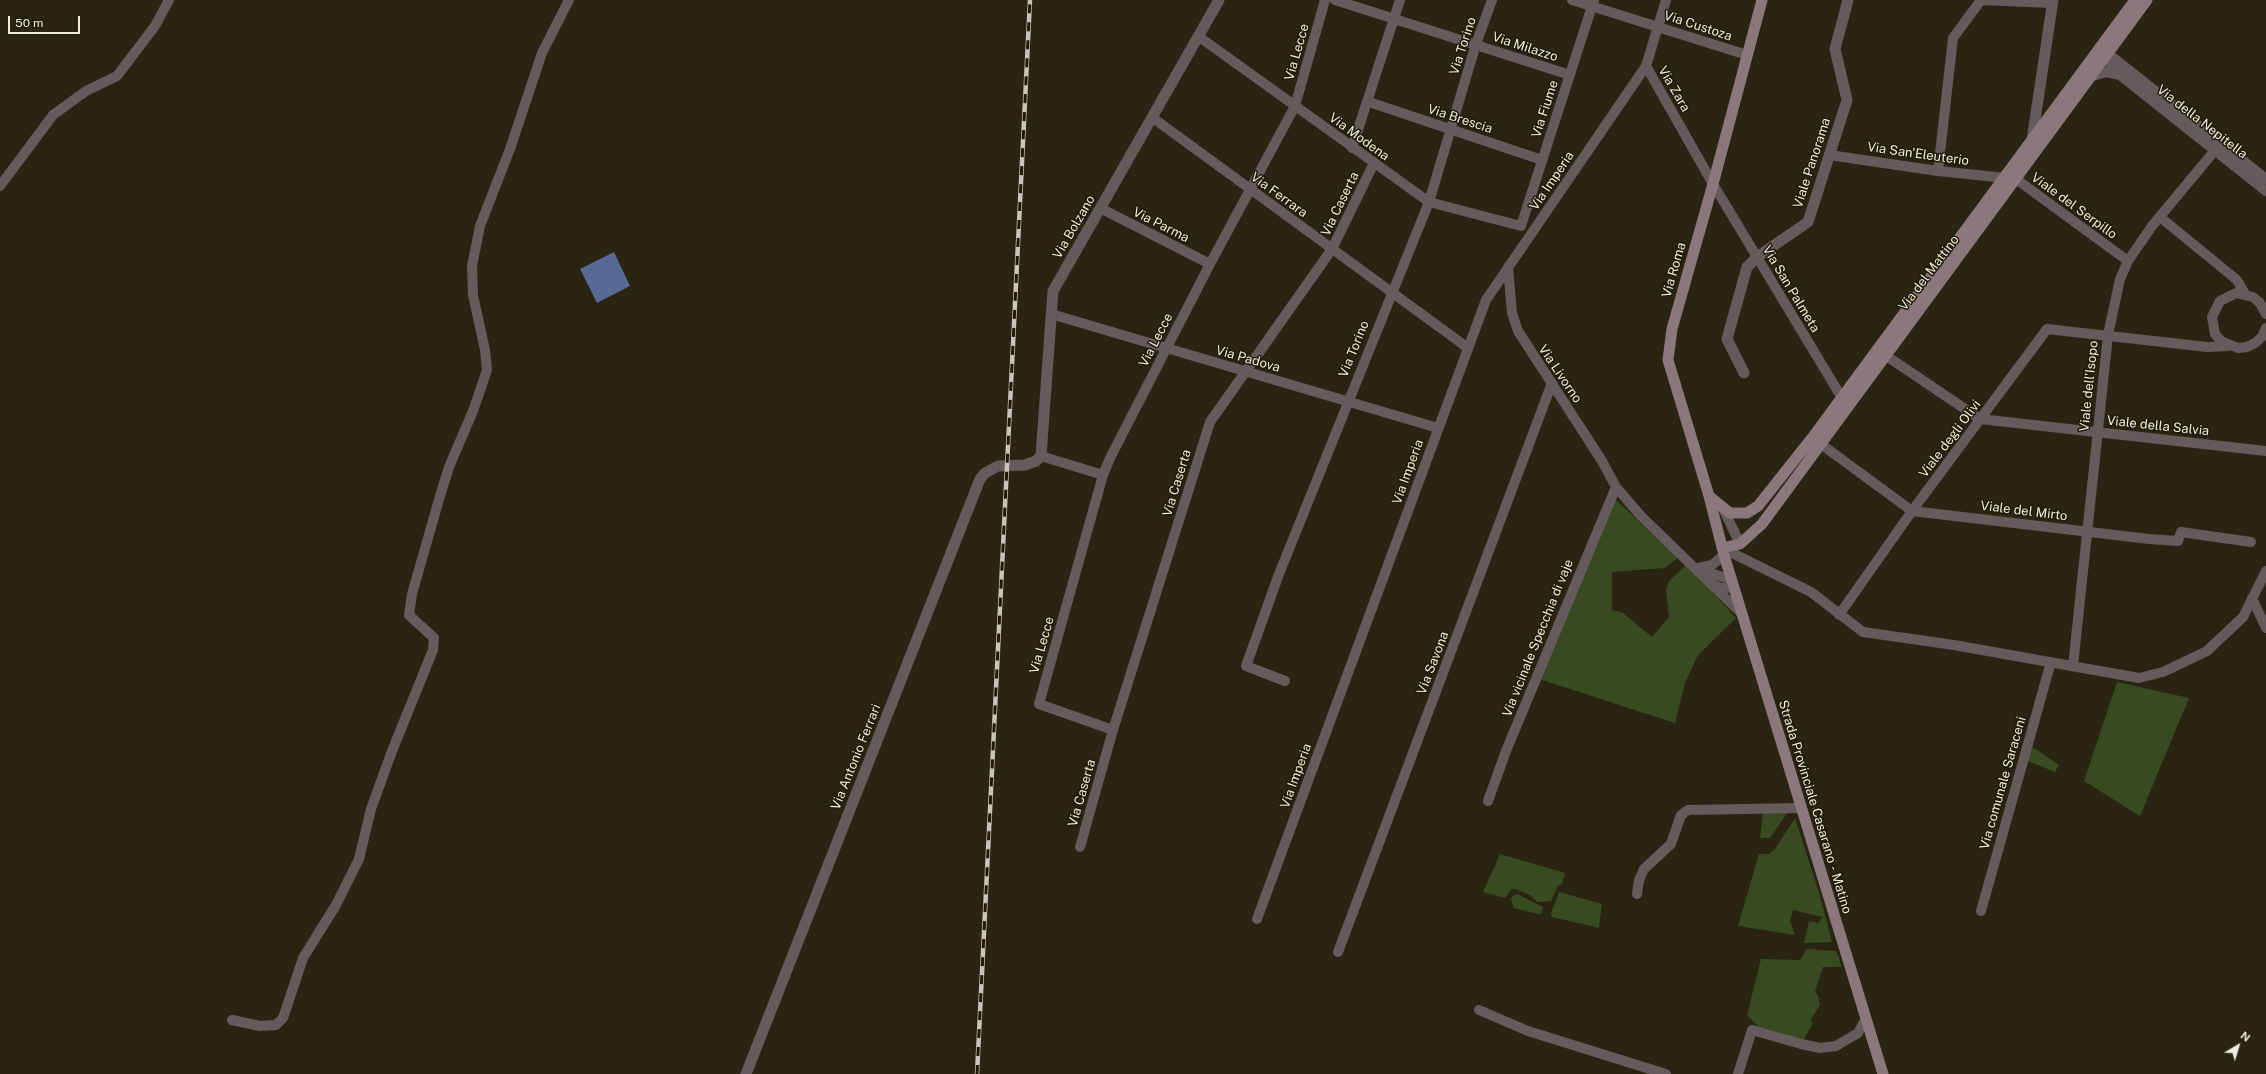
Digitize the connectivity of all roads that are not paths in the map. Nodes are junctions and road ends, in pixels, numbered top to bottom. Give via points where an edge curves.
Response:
1 (169, 0) edge
2 (569, 0) edge
3 (1219, 0) edge
4 (1326, 0) edge
5 (1334, 0) edge
6 (1400, 0) edge
7 (1492, 0) edge
8 (1572, 0) edge
9 (1666, 0) edge
10 (1762, 0) edge
11 (1848, 0) edge
12 (1981, 0) edge
13 (2135, 0) edge
14 (2147, 0) edge
15 (2053, 2) edge
16 (1593, 3) edge
17 (1395, 18) junction
18 (1658, 27) junction
19 (1198, 36) junction
20 (2118, 40) junction
21 (1476, 44) junction
22 (2104, 50) junction
23 (1747, 55) junction
24 (1646, 66) junction
25 (2122, 71) junction
26 (1570, 75) junction
27 (2090, 77) junction
28 (1369, 102) junction
29 (1294, 106) junction
30 (1152, 118) junction
31 (1451, 130) junction
32 (2036, 143) junction
33 (2219, 146) junction
34 (1352, 148) junction
35 (1829, 155) junction
36 (1542, 160) junction
37 (1374, 163) junction
38 (1938, 171) junction
39 (2003, 179) junction
40 (2016, 179) junction
41 (2266, 179) edge
42 (1713, 184) junction
43 (0, 186) edge
44 (1250, 189) junction
45 (2266, 191) edge
46 (1429, 202) junction
47 (1100, 208) junction
48 (2160, 216) junction
49 (1521, 226) joint
50 (1958, 248) junction
51 (1332, 249) junction
52 (1757, 257) junction
53 (2128, 261) junction
54 (1210, 264) junction
55 (1508, 266) junction
56 (1392, 293) junction
57 (2245, 294) junction
58 (1051, 314) junction
59 (2266, 314) edge
60 (2266, 328) edge
61 (2108, 336) junction
62 (2229, 346) junction
63 (1166, 348) junction
64 (1468, 348) junction
65 (1881, 353) junction
66 (1246, 371) junction
67 (1744, 372) dead end
68 (1552, 383) junction
69 (1347, 401) junction
70 (1845, 401) junction
71 (1980, 420) junction
72 (1438, 428) junction
73 (2097, 433) junction
74 (1816, 441) junction
75 (2266, 451) edge
76 (1041, 456) junction
77 (1103, 475) junction
78 (1616, 487) junction
79 (1709, 496) junction
80 (1723, 508) junction
81 (1912, 511) junction
82 (2087, 532) junction
83 (2251, 542) dead end
84 (1740, 544) junction
85 (1723, 551) junction
86 (1696, 568) junction
87 (2266, 571) edge
88 (1732, 580) junction
89 (1712, 584) junction
90 (2252, 598) junction
91 (1742, 614) junction
92 (1839, 615) junction
93 (2266, 628) edge
94 (2051, 662) junction
95 (2073, 666) junction
96 (1285, 681) dead end
97 (1113, 730) junction
98 (1488, 801) dead end
99 (1800, 808) junction
100 (1080, 847) dead end
101 (1637, 894) dead end
102 (1981, 911) dead end
103 (1257, 919) dead end
104 (1338, 952) dead end
105 (1479, 1010) dead end
106 (232, 1020) dead end
107 (1865, 1020) junction
108 (746, 1074) edge
109 (1666, 1074) edge
110 (1738, 1074) edge
111 (1883, 1074) edge

1 - 43 street via 155,26 117,76 86,91 53,116
2 - 106 street via 542,53 510,149 480,226 472,266 473,295 487,370 449,467 412,594 409,616 434,638 433,650 374,802 359,859 336,905 303,958 283,1018 276,1024 260,1026
3 - 19 street, Via Bolzano
4 - 29 street, Via Lecce
5 - 17 street, Via Milazzo
6 - 17 street
7 - 21 street, Via Torino
8 - 16 street, Via Custoza
9 - 18 street, Via Zara
10 - 23 main road, Via Roma
11 - 35 street, Viale Panorama via 1835,49 1847,100
12 - 15 street
12 - 38 street via 1953,38
13 - 22 main road, Via del Mattino
14 - 20 main road, Via del Mattino
15 - 32 street
16 - 18 street, Via Custoza
16 - 26 street, Via Fiume
17 - 21 street, Via Milazzo
17 - 28 street
18 - 23 street, Via Custoza
18 - 24 street, Via Zara
19 - 29 street, Via Modena
19 - 30 street, Via Bolzano
20 - 22 main road, Via del Mattino
20 - 25 street
21 - 26 street, Via Milazzo
21 - 31 street, Via Torino
22 - 25 street, Via della Nepitella
22 - 27 main road, Via del Mattino
22 - 32 main road, Via del Mattino
23 - 42 main road, Via Roma
24 - 42 street, Via Zara
24 - 55 street, Via Imperia
25 - 27 street
25 - 33 street, Via della Nepitella
26 - 36 street, Via Fiume
27 - 32 main road, Via del Mattino
28 - 31 street, Via Brescia
28 - 34 street
29 - 34 street, Via Modena
29 - 44 street, Via Lecce
30 - 44 street, Via Ferrara
30 - 47 street, Via Bolzano
31 - 36 street, Via Brescia
31 - 46 street, Via Torino
32 - 39 main road, Via del Mattino
32 - 40 main road, Via del Mattino
33 - 41 street, Via della Nepitella
33 - 45 street, Via della Nepitella
33 - 48 street, Viale dell'Isopo
34 - 37 street, Via Modena
35 - 38 street, Via San'Eleuterio
35 - 52 street, Viale Panorama via 1808,222
36 - 49 street, Via Fiume
37 - 46 street, Via Modena
37 - 51 street, Via Caserta
38 - 39 street, Via San'Eleuterio
39 - 40 street, Viale del Serpillo
39 - 50 main road, Via del Mattino
40 - 50 main road, Via del Mattino
40 - 53 street, Viale del Serpillo
42 - 52 street, Via San Palmeta
42 - 79 main road, Via Roma via 1672,329 1668,360
44 - 51 street, Via Ferrara
44 - 54 street, Via Lecce
46 - 49 street, Via Modena
46 - 56 street, Via Torino
47 - 54 street, Via Parma
47 - 58 street, Via Bolzano via 1053,291
48 - 53 street, Viale dell'Isopo
48 - 57 street via 2236,280
50 - 65 main road, Via del Mattino
51 - 56 street, Via Ferrara
51 - 66 street, Via Caserta
52 - 67 street, Viale Panorama via 1747,267 1727,339
52 - 70 street, Via San Palmeta
53 - 61 street, Viale dell'Isopo via 2120,278
54 - 63 street, Via Lecce
55 - 64 street, Via Imperia via 1486,300
55 - 68 street, Via Livorno via 1512,313 1518,331
56 - 64 street, Via Ferrara
56 - 69 street, Via Torino
57 - 59 street via 2260,303
57 - 62 street via 2227,296 2215,308 2212,326 2215,334
58 - 63 street, Via Padova
58 - 76 street, Via Bolzano
60 - 62 street via 2262,337 2247,347
61 - 62 street via 2207,347
61 - 71 street, Viale degli Olivi via 2048,329
61 - 73 street, Viale dell'Isopo
63 - 66 street, Via Padova
63 - 77 street, Via Lecce
64 - 72 street, Via Imperia
65 - 70 main road, Via del Mattino
65 - 71 street, Viale della Salvia
66 - 69 street, Via Padova
66 - 97 street, Via Caserta via 1210,422
68 - 78 street, Via Livorno
68 - 104 street, Via Savona
69 - 72 street, Via Padova
69 - 96 street, Via Torino via 1246,666
70 - 74 main road, Via del Mattino
71 - 73 street, Viale della Salvia
71 - 81 street, Viale degli Olivi
72 - 103 street, Via Imperia
73 - 75 street, Viale della Salvia
73 - 82 street, Viale dell'Isopo
74 - 80 main road, Via del Mattino via 1758,506 1747,513 1737,514
74 - 81 street, Viale del Mirto
74 - 84 main road, Via del Mattino via 1762,524
76 - 77 street
76 - 108 street, Via Antonio Ferrari via 1025,465 991,469 980,479
77 - 97 street, Via Lecce via 1039,704
78 - 86 street, Via Livorno via 1641,516
78 - 98 street, Via vicinale Specchia di vaje via 1506,751
79 - 80 main road, Via del Mattino
79 - 85 main road, Via Roma
80 - 84 street
81 - 82 street, Viale del Mirto
81 - 92 street, Viale degli Olivi
82 - 83 street, Viale del Mirto via 2178,540 2181,532
82 - 95 street, Viale dell'Isopo
84 - 85 main road, Via del Mattino
85 - 86 street via 1712,565
85 - 88 main road, Strada Provinciale Casarano - Matino
85 - 92 street via 1811,592
86 - 88 street
86 - 89 street, Via Livorno
87 - 90 street
88 - 89 street via 1727,588
88 - 91 main road, Strada Provinciale Casarano - Matino
89 - 91 street, Via Livorno via 1732,607
90 - 93 street
90 - 95 street via 2243,617 2207,651 2163,672 2139,678
91 - 99 main road, Strada Provinciale Casarano - Matino
92 - 94 street via 1863,632
94 - 95 street
94 - 102 street, Via comunale Saraceni
97 - 100 street, Via Caserta
99 - 101 street via 1688,810 1681,815 1671,844 1644,868
99 - 107 main road, Strada Provinciale Casarano - Matino
105 - 109 street via 1528,1031
107 - 110 street via 1858,1033 1836,1046 1820,1048 1752,1030
107 - 111 main road, Strada Provinciale Casarano - Matino

